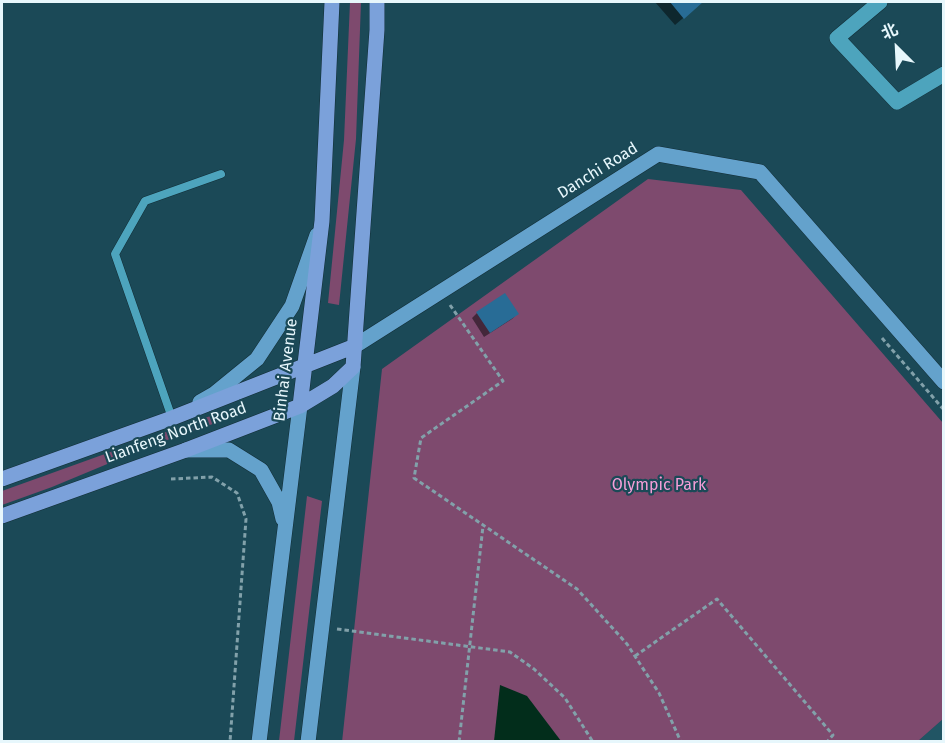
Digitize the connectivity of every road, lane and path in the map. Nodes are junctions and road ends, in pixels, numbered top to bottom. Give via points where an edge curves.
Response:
1 (332, 2) edge
2 (377, 2) edge
3 (880, 2) edge
4 (944, 74) edge
5 (221, 174) dead end
6 (322, 221) junction
7 (448, 302) dead end
8 (876, 331) dead end
9 (355, 346) junction
10 (305, 367) junction
11 (353, 367) junction
12 (944, 382) edge
13 (300, 406) junction
14 (944, 410) edge
15 (172, 418) junction
16 (186, 450) junction
17 (2, 479) edge
18 (171, 479) dead end
19 (2, 516) edge
20 (483, 525) junction
21 (286, 532) junction
22 (336, 629) dead end
23 (470, 647) junction
24 (635, 657) junction
25 (230, 741) edge
26 (259, 741) edge
27 (308, 741) edge
28 (459, 741) edge
29 (593, 741) edge
30 (681, 741) edge
31 (827, 741) edge

1 - 6 main road, Binhai Avenue
2 - 9 main road
3 - 4 street via 837,38 897,102
5 - 15 lane via 145,201 115,254
6 - 10 main road, Binhai Avenue
6 - 15 main road via 292,306 257,358 214,394
7 - 20 path via 502,381 421,438 414,478
8 - 14 path
9 - 10 main road, Lianfeng North Road
9 - 11 main road
9 - 12 main road, Danchi Road via 658,154 760,172
10 - 13 main road, Binhai Avenue
10 - 15 main road, Lianfeng North Road
11 - 13 main road, Lianfeng North Road via 333,386
11 - 27 main road
13 - 16 main road, Lianfeng North Road
13 - 21 main road, Binhai Avenue
15 - 17 main road, Lianfeng North Road
16 - 19 main road, Lianfeng North Road
16 - 21 main road via 229,450 261,470 279,502
18 - 25 path via 212,477 237,493 246,519
20 - 23 path
20 - 24 path via 577,589
21 - 26 main road, Binhai Avenue
22 - 23 path
23 - 28 path
23 - 29 path via 510,652 534,669 565,698
24 - 30 path via 659,693
24 - 31 path via 717,599 833,735

